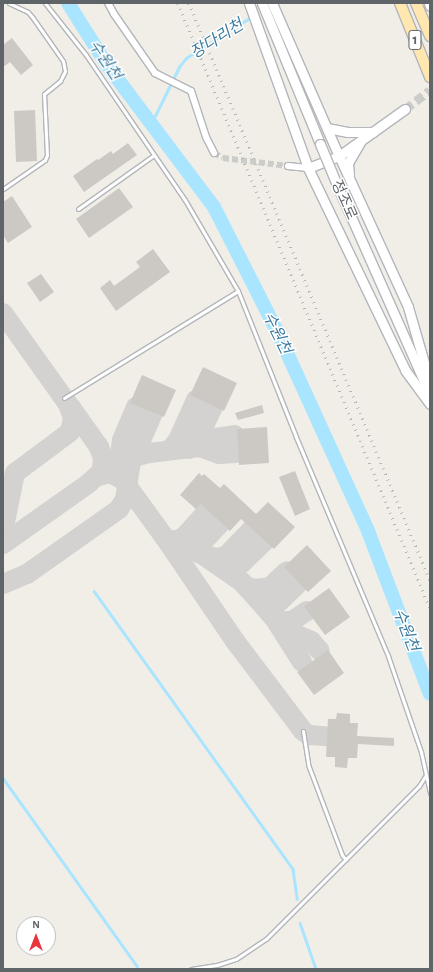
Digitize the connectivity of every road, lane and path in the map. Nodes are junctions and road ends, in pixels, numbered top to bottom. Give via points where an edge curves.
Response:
1 (9, 3) edge
2 (45, 3) edge
3 (108, 3) edge
4 (249, 3) edge
5 (262, 3) edge
6 (400, 3) edge
7 (416, 3) edge
8 (273, 5) edge
9 (430, 36) edge
10 (430, 77) edge
11 (405, 109) tunnel mouth
12 (327, 128) junction
13 (373, 132) junction
14 (361, 141) junction
15 (214, 153) dead end
16 (154, 156) junction
17 (339, 156) junction
18 (288, 166) tunnel mouth
19 (308, 168) junction
20 (350, 180) junction
21 (3, 188) edge
22 (78, 209) dead end
23 (238, 291) junction
24 (430, 383) edge
25 (430, 395) edge
26 (64, 398) dead end
27 (430, 404) edge
28 (303, 731) dead end
29 (426, 775) junction
30 (430, 793) edge
31 (346, 860) junction
32 (191, 969) edge

1 - 21 lane via 28,12 33,18 63,61 65,71 60,81 44,94 47,155 45,160
2 - 16 lane via 86,55
3 - 15 street via 155,73 191,91
4 - 19 street
5 - 25 street, 정조로, bridge via 337,185
6 - 10 main road, 1
7 - 9 main road, 1
8 - 12 street
11 - 13 street
12 - 13 street via 348,132
12 - 17 street
13 - 14 street
14 - 17 street
14 - 20 street via 348,163
16 - 22 lane
16 - 23 lane via 189,206
17 - 19 street
17 - 20 street
18 - 19 street
19 - 27 street via 405,370
20 - 24 street via 408,307
23 - 26 lane
23 - 29 lane via 388,656 421,752
28 - 31 lane via 309,767
29 - 30 lane
29 - 31 lane via 419,786
31 - 32 lane via 252,950 217,965

